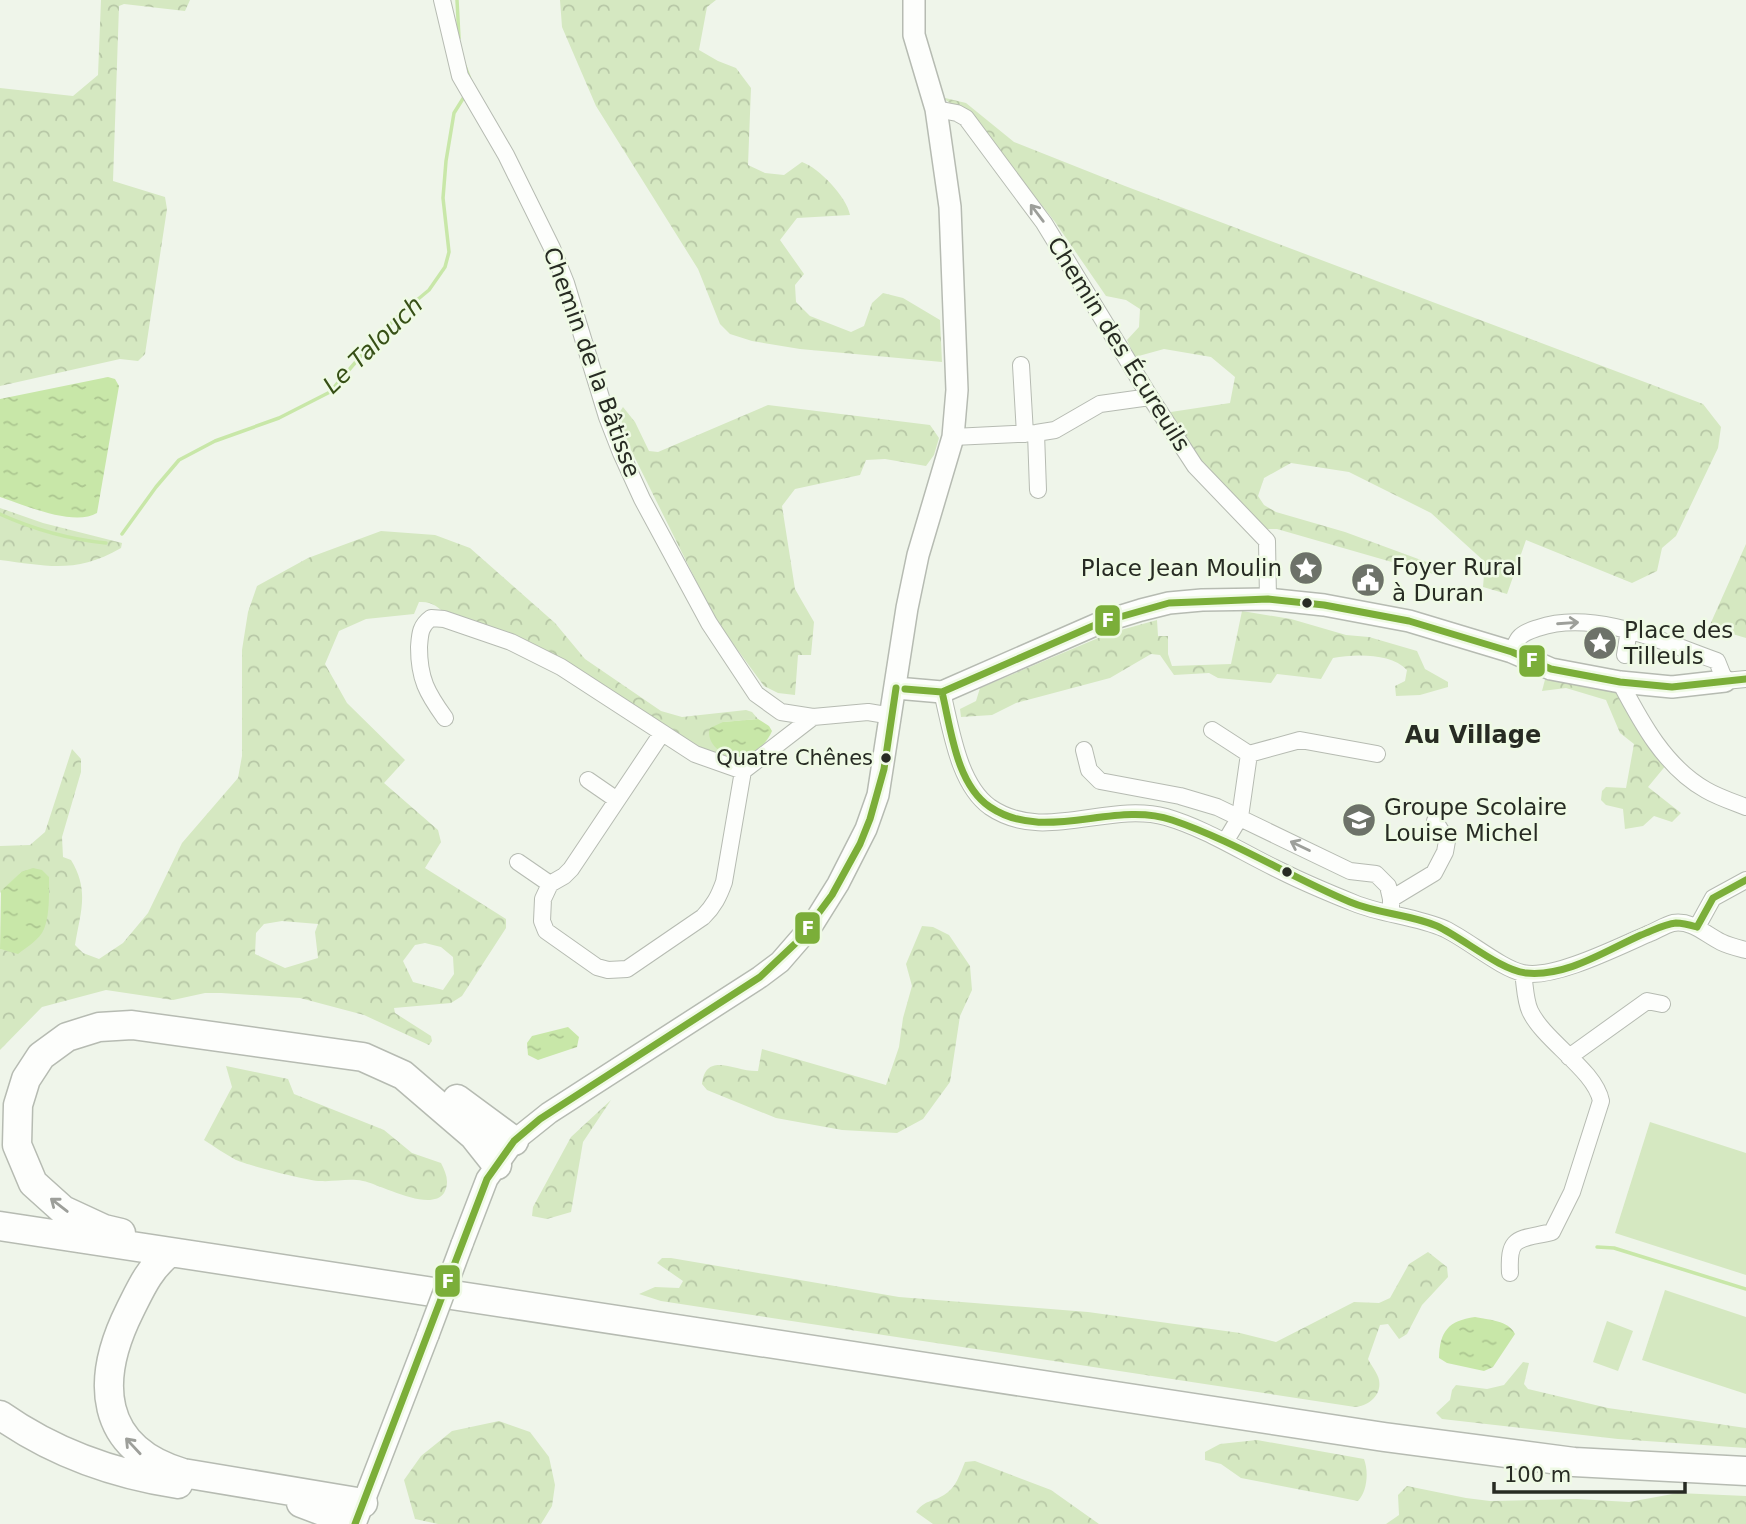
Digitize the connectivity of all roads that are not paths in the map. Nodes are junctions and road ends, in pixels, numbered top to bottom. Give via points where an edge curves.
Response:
1 (442, 0) edge
2 (914, 0) edge
3 (936, 109) junction
4 (1021, 365) dead end
5 (1150, 397) junction
6 (1031, 434) junction
7 (953, 438) junction
8 (1038, 490) dead end
9 (1268, 599) junction
10 (1629, 630) junction
11 (1511, 652) junction
12 (1625, 655) dead end
13 (1735, 680) edge
14 (1619, 682) junction
15 (895, 688) junction
16 (942, 692) junction
17 (892, 716) junction
18 (813, 717) junction
19 (445, 718) dead end
20 (1212, 730) dead end
21 (663, 733) junction
22 (1084, 750) dead end
23 (1249, 754) junction
24 (1377, 754) dead end
25 (743, 771) junction
26 (587, 780) dead end
27 (617, 800) junction
28 (1746, 807) edge
29 (1240, 817) junction
30 (1435, 821) dead end
31 (1225, 842) junction
32 (518, 862) dead end
33 (1746, 880) edge
34 (550, 884) junction
35 (1391, 906) junction
36 (1697, 927) junction
37 (1746, 950) edge
38 (1523, 973) junction
39 (1662, 1004) dead end
40 (1569, 1057) junction
41 (0, 1099) edge
42 (514, 1141) junction
43 (497, 1165) junction
44 (0, 1226) edge
45 (179, 1255) junction
46 (1510, 1273) dead end
47 (0, 1415) edge
48 (1746, 1471) edge
49 (354, 1517) edge

1 - 18 street, Chemin de la Bâtisse via 460,76 552,248 607,417 642,499 709,624 756,694 781,712
2 - 3 street via 914,35
5 -> 3 street, Chemin des Écureuils via 1044,223 967,118
3 - 7 street via 950,207 957,390
4 - 6 street
5 - 6 street via 1100,404 1067,425
5 - 9 street, Chemin des Écureuils via 1195,466 1267,541
6 - 7 street
6 - 8 street
7 - 15 street via 918,555
9 - 11 street via 1390,617
9 - 16 street via 1202,600 1141,610 1102,622
11 -> 10 street via 1520,637 1542,626 1576,622
10 - 12 street
10 - 13 street via 1717,661
11 - 14 street via 1551,669
13 - 14 street via 1672,687
14 - 28 street via 1645,729 1684,774 1706,790
15 - 16 street
15 - 17 street
16 - 31 street via 964,774 975,792 1006,816 1053,824 1142,812
17 - 18 street, Chemin de la Bâtisse via 868,712
17 - 42 street via 878,795 866,829 838,884 780,962 549,1113
18 - 25 street
19 - 21 street via 429,696 419,666 419,634 431,618 511,642 561,667
20 - 23 street
21 - 25 street via 703,758
21 - 27 street
22 - 29 street via 1089,770 1100,781 1180,796
23 - 24 street via 1300,740
23 - 29 street
25 - 34 street via 718,898 703,917 627,969 597,967 546,931 541,909
26 - 27 street
27 - 34 street via 571,869
29 - 31 street
35 -> 29 street via 1388,886 1376,874 1350,871
30 - 35 street via 1447,841 1438,868
31 - 35 street via 1343,898
32 - 34 street
33 - 36 street via 1713,898
35 - 38 street via 1457,935
36 - 37 street via 1719,942
36 - 38 street via 1672,923 1579,964
38 - 40 street via 1530,1012
39 - 40 street via 1647,1001
40 - 46 street via 1595,1086 1600,1106 1572,1192 1552,1231 1512,1245
41 - 42 highway via 37,1046 59,1026 86,1016 123,1011 373,1048 413,1067
42 - 43 street
45 -> 43 highway via 168,1243 104,1229 63,1210 33,1182 16,1145 18,1104 26,1079 41,1056 67,1037 99,1027 132,1025 363,1057 403,1075 474,1136
43 - 49 street, bridge
44 - 45 highway
45 - 48 highway via 1384,1437 1574,1462
49 -> 45 highway via 160,1466 141,1455 120,1430 109,1394 116,1340 151,1269
47 - 49 highway via 94,1465 138,1477 302,1503

